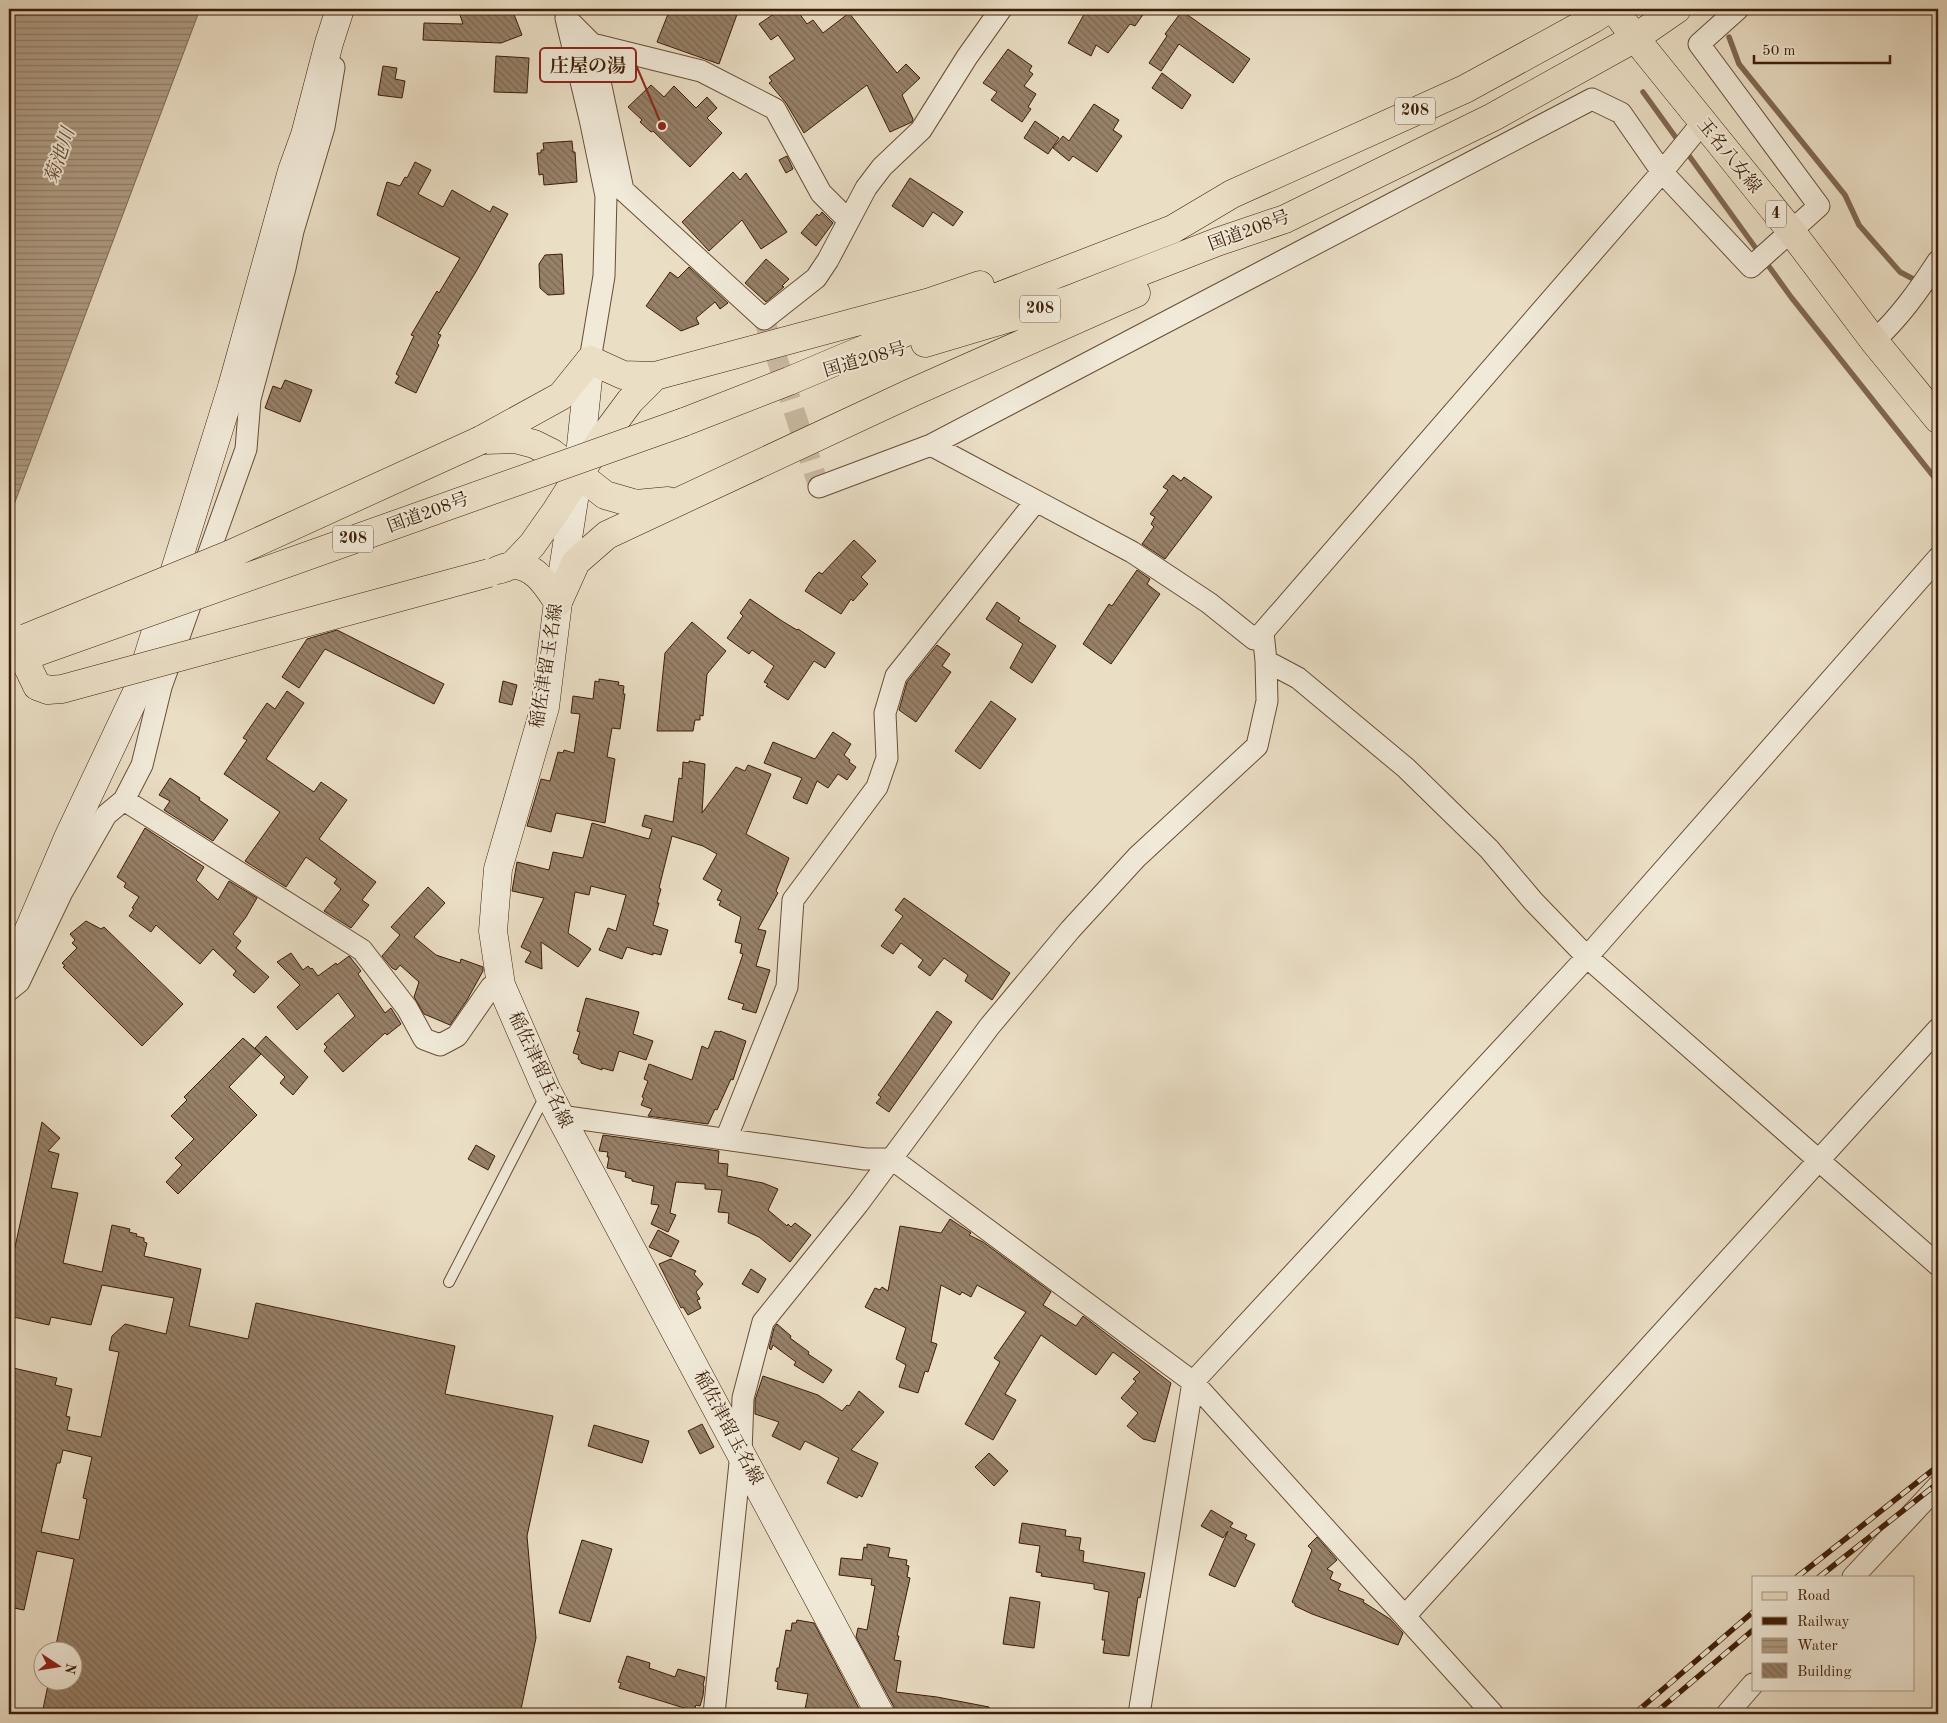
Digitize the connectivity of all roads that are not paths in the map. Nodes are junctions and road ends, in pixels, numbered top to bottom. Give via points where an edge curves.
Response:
1 (340, 9) edge
2 (1001, 9) edge
3 (1677, 9) edge
4 (1738, 9) edge
5 (1599, 11) edge
6 (564, 14) edge
7 (1635, 38) junction
8 (329, 43) junction
9 (592, 44) junction
10 (1702, 123) junction
11 (1662, 172) junction
12 (1232, 194) junction
13 (1285, 219) junction
14 (848, 220) junction
15 (1791, 231) junction
16 (1938, 261) edge
17 (1874, 341) junction
18 (590, 360) junction
19 (655, 376) junction
20 (789, 381) junction
21 (1938, 419) edge
22 (481, 440) junction
23 (931, 445) junction
24 (578, 474) junction
25 (819, 487) dead end
26 (685, 500) junction
27 (1036, 500) junction
28 (1938, 558) edge
29 (501, 569) junction
30 (558, 602) junction
31 (1263, 632) junction
32 (14, 655) edge
33 (1266, 661) junction
34 (124, 800) junction
35 (1587, 957) junction
36 (9, 976) edge
37 (501, 985) junction
38 (9, 990) edge
39 (1938, 1029) edge
40 (547, 1091) junction
41 (560, 1116) junction
42 (726, 1139) junction
43 (892, 1159) junction
44 (1819, 1160) junction
45 (1938, 1265) edge
46 (449, 1282) dead end
47 (1193, 1382) junction
48 (741, 1453) junction
49 (1938, 1486) edge
50 (1854, 1576) edge
51 (1405, 1616) junction
52 (1752, 1685) edge
53 (714, 1714) edge
54 (880, 1714) edge
55 (1139, 1714) edge
56 (1494, 1714) edge
57 (1728, 1714) edge

1 - 8 main road
2 - 14 street via 921,130 882,167
3 - 7 main road, 国道208号 / 208
4 - 15 street via 1699,44 1819,206
5 - 7 main road, 玉名八女線 / 4
5 - 12 main road, 国道208号 / 208 via 1465,89
6 - 9 street
6 - 18 street via 606,196 604,276
7 - 10 main road, 玉名八女線 / 4
7 - 13 main road, 国道208号 / 208 via 1493,117
8 - 34 street via 335,66 324,128 293,231 250,399 246,450 161,687 142,765
8 - 36 main road via 232,387 137,692 68,838
9 - 14 street via 700,70 775,108 821,193
9 - 14 street via 623,190 764,319 816,278
10 - 11 street
10 - 15 main road, 玉名八女線 / 4
11 - 15 street via 1751,267
11 - 23 street via 1621,113 1592,99
11 - 31 street
12 - 19 main road via 1061,258 930,302
12 - 20 main road, 国道208号 / 208 via 1173,228
13 - 20 main road, 国道208号 / 208 via 1066,301
13 - 26 main road via 1223,254 911,393
15 - 17 main road, 玉名八女線 / 4
16 - 17 street via 1893,323
17 - 21 main road, 玉名八女線 / 4
18 - 19 main road via 623,375
18 - 22 main road via 561,396
18 - 24 main road, 稲佐津留玉名線
19 - 24 main road via 630,400
20 - 32 main road, 国道208号 / 208, bridge via 684,422
22 - 24 main road via 515,439 534,444 552,453
22 - 32 main road, bridge
23 - 25 street
23 - 27 street
24 - 26 main road via 605,495 636,504
24 - 29 main road via 532,545
24 - 30 main road, 稲佐津留玉名線
26 - 30 main road via 607,535 576,562
27 - 31 street via 1132,552 1209,603 1254,639
27 - 42 street via 896,676 885,713 887,758 877,786 793,900 787,986
28 - 35 street
29 - 30 main road via 529,570 543,580
29 - 32 main road, bridge via 62,690 37,686
30 - 37 main road, 稲佐津留玉名線 via 544,707 498,870 493,931
31 - 33 street
33 - 35 street via 1298,678 1406,768 1489,849
33 - 43 street via 1267,701 1257,746 1137,857 1070,930 990,1026
34 - 37 street via 362,950 407,1008 424,1039 440,1045 457,1036 491,987
34 - 38 street via 106,815 62,892 19,982
35 - 44 street
35 - 47 street
37 - 40 main road, 稲佐津留玉名線
39 - 44 street
40 - 41 main road, 稲佐津留玉名線
40 - 46 lane
41 - 42 street
41 - 48 main road, 稲佐津留玉名線
42 - 43 street via 865,1159
43 - 47 street
43 - 48 street via 763,1322 743,1398
44 - 45 street
44 - 51 street
47 - 51 street
47 - 55 street
48 - 53 street
48 - 54 main road, 稲佐津留玉名線
49 - 50 street
51 - 56 street
52 - 57 street

